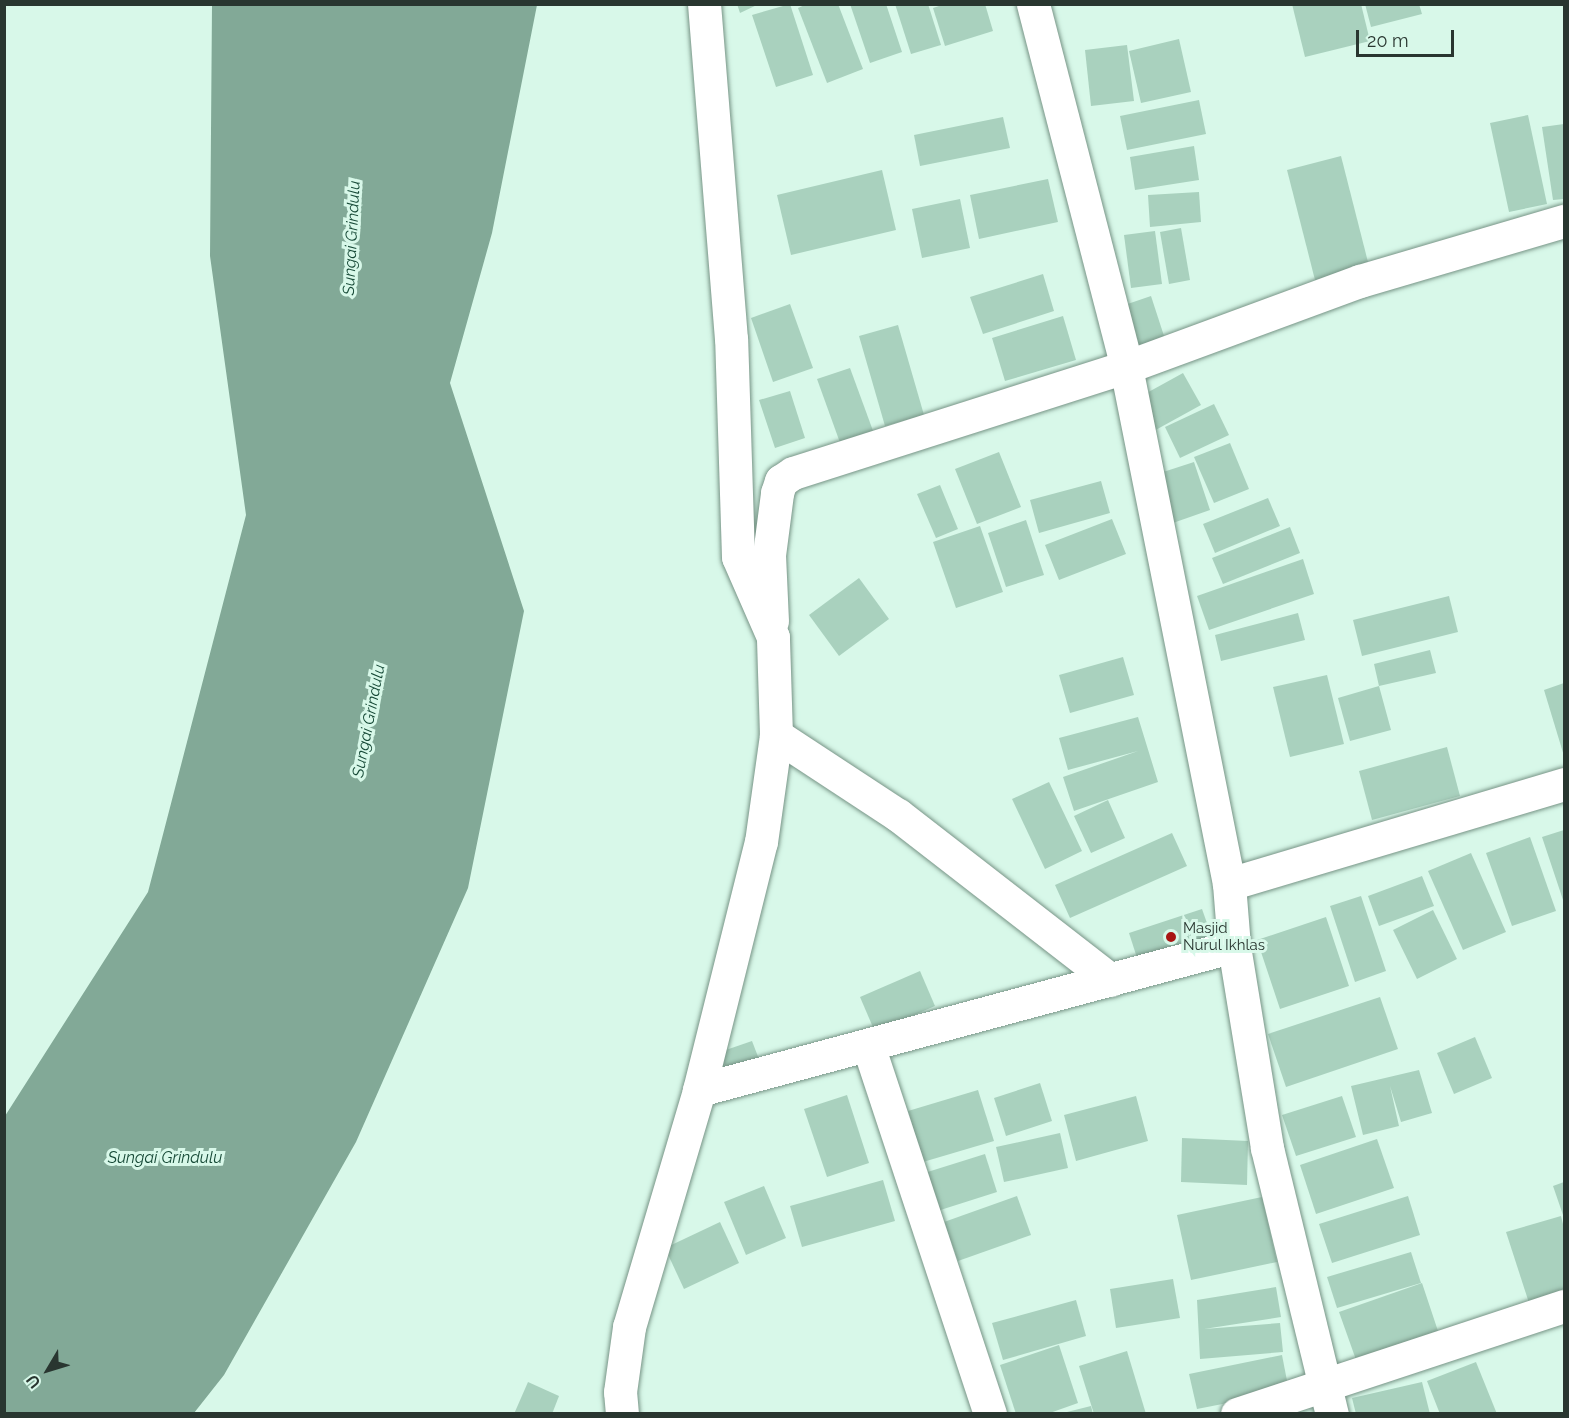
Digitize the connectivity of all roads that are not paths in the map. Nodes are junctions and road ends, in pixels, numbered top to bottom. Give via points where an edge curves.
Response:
1 (704, 4) edge
2 (1033, 4) edge
3 (1564, 221) edge
4 (1126, 367) junction
5 (773, 637) junction
6 (776, 735) junction
7 (1564, 784) edge
8 (1229, 884) junction
9 (1234, 946) junction
10 (1111, 980) junction
11 (869, 1048) junction
12 (699, 1090) junction
13 (1564, 1306) edge
14 (1329, 1400) edge
15 (622, 1413) edge
16 (990, 1413) edge
17 (1237, 1413) edge

1 - 5 street via 731,339 738,557
2 - 4 street
3 - 4 street via 1360,281
4 - 5 street via 818,462 781,481 769,555
4 - 8 street
5 - 6 street
6 - 10 street via 898,815
6 - 12 street via 762,842
7 - 8 street
8 - 9 street
9 - 10 street
9 - 14 street via 1267,1148
10 - 11 street
11 - 12 street
11 - 16 street
12 - 15 street via 629,1327 620,1392
13 - 14 street
14 - 17 street

